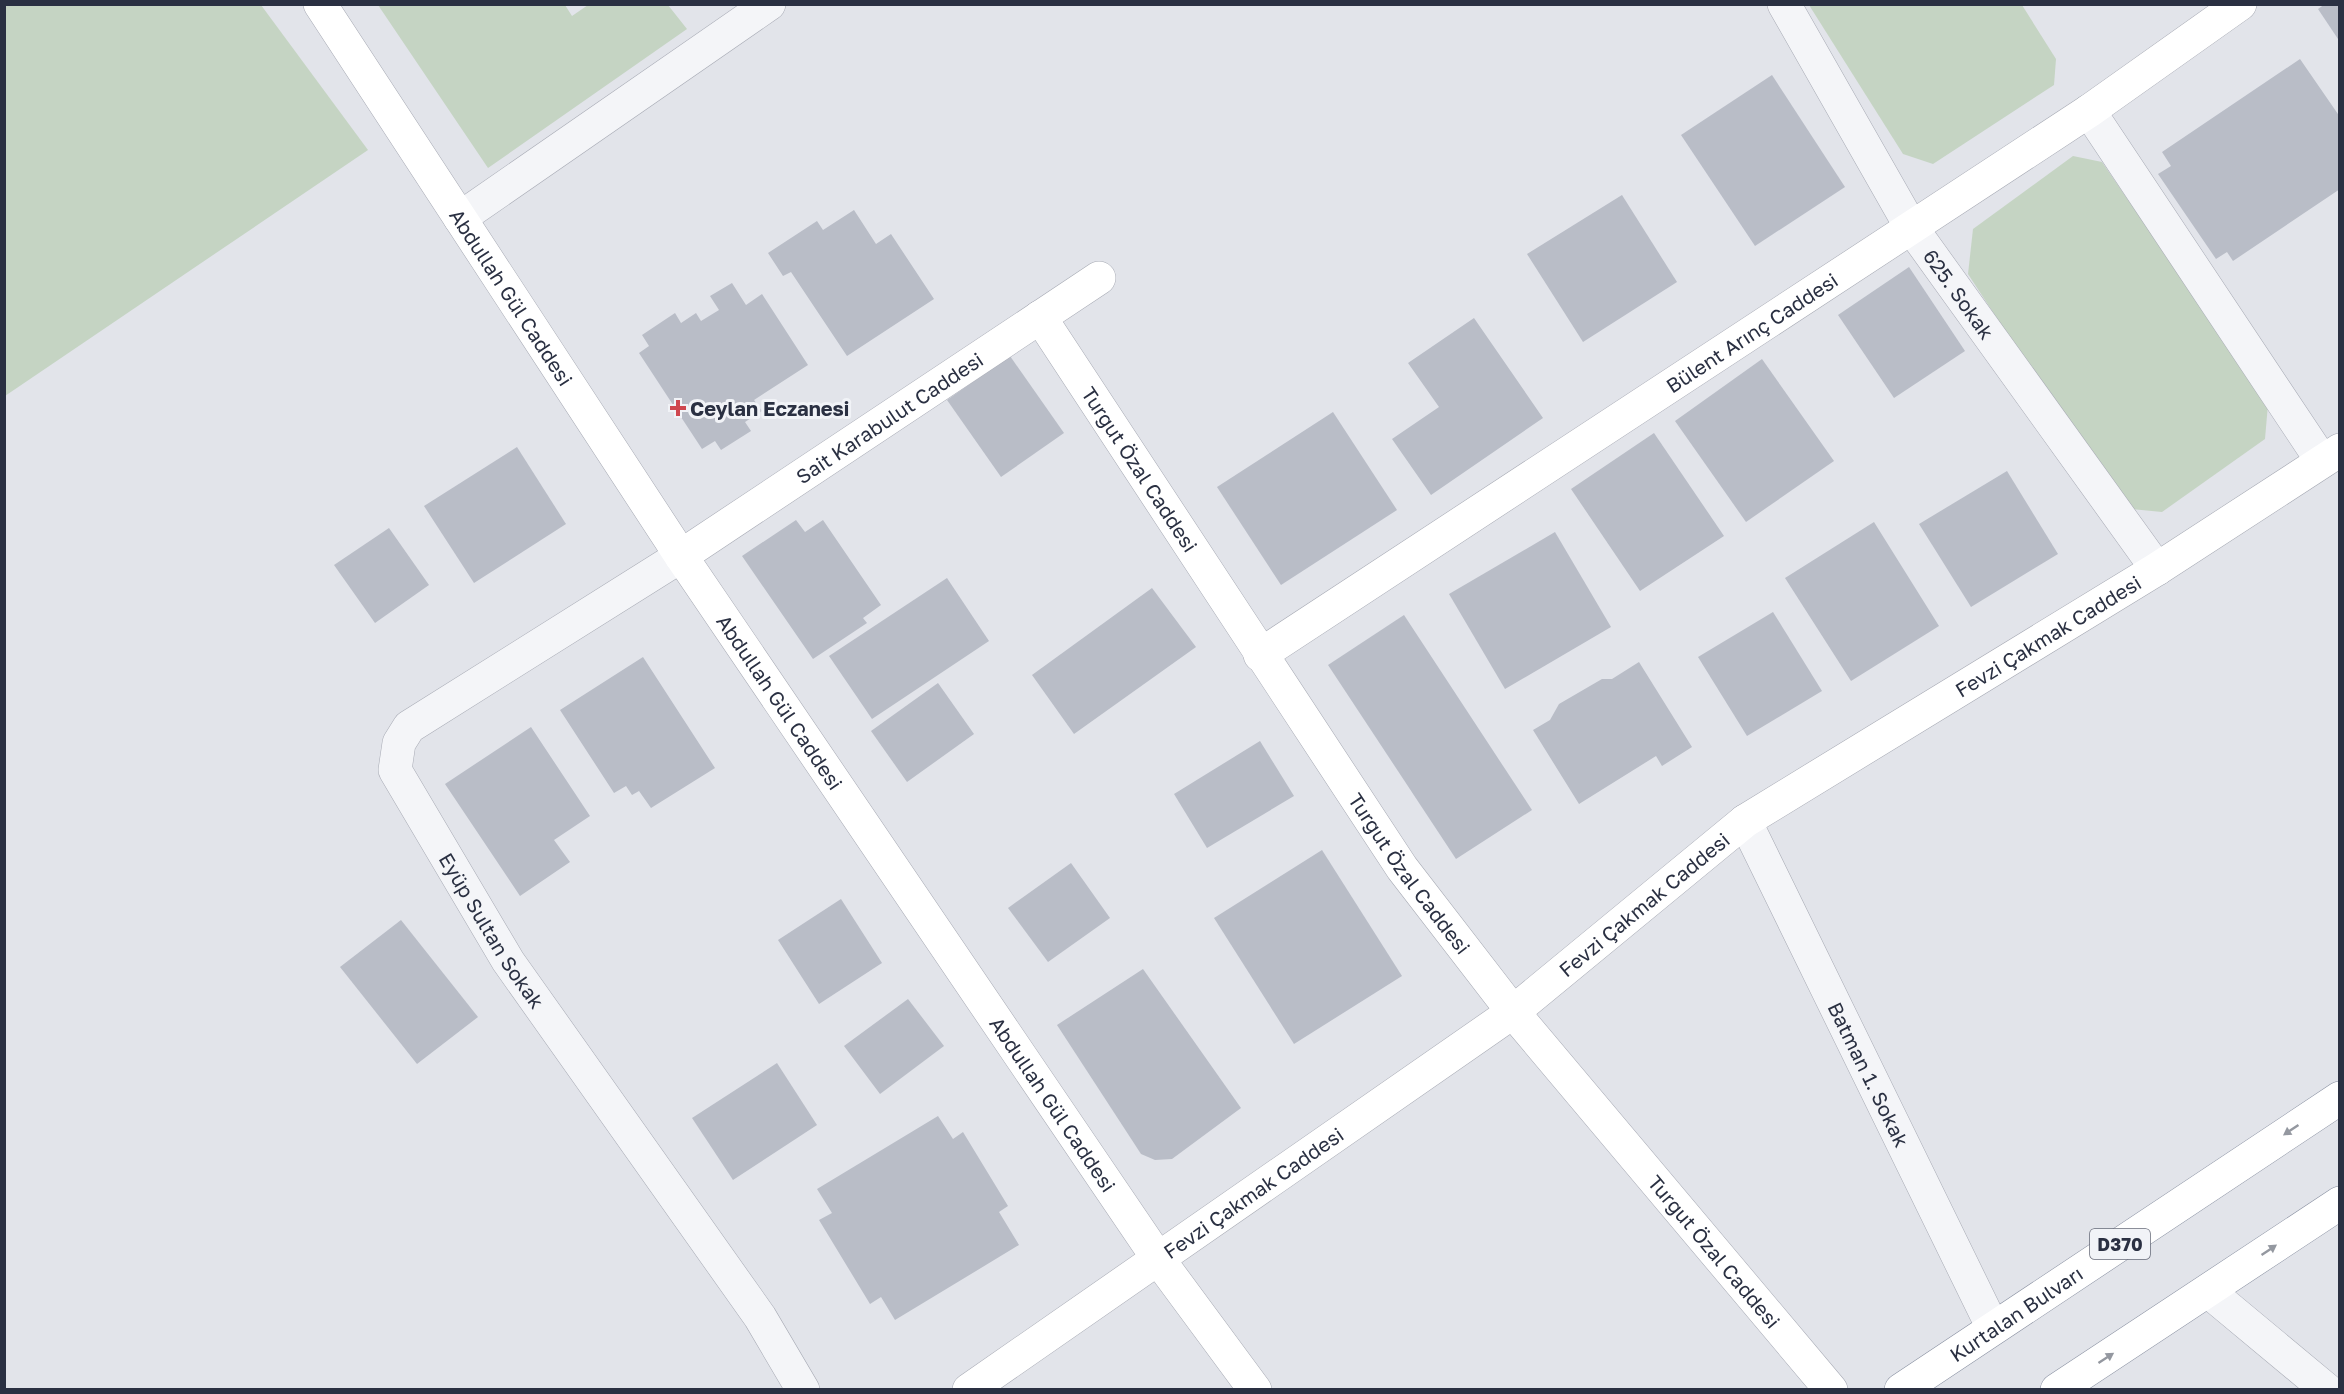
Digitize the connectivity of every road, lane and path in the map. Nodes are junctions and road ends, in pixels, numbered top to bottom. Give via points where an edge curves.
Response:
1 (321, 4) edge
2 (769, 4) edge
3 (1784, 4) edge
4 (2240, 4) edge
5 (2089, 111) junction
6 (459, 218) junction
7 (1911, 227) junction
8 (1099, 278) dead end
9 (1040, 317) junction
10 (2331, 455) edge
11 (681, 556) junction
12 (2157, 569) junction
13 (1260, 655) junction
14 (1745, 821) junction
15 (1513, 1012) junction
16 (2340, 1098) edge
17 (2340, 1203) edge
18 (1159, 1260) junction
19 (2208, 1291) junction
20 (1993, 1328) junction
21 (803, 1389) edge
22 (969, 1389) edge
23 (1255, 1389) edge
24 (1831, 1389) edge
25 (1900, 1389) edge
26 (2057, 1389) edge
27 (2327, 1389) edge

1 - 6 main road, Abdullah Gül Caddesi
2 - 6 street
3 - 7 street, 625. Sokak
4 - 5 main road, Bülent Arınç Caddesi
5 - 7 main road, Bülent Arınç Caddesi
5 - 10 street
6 - 11 main road, Abdullah Gül Caddesi
7 - 12 street, 625. Sokak
7 - 13 main road, Bülent Arınç Caddesi
8 - 9 main road, Sait Karabulut Caddesi
9 - 11 main road, Sait Karabulut Caddesi
9 - 13 main road, Turgut Özal Caddesi
10 - 12 main road, Fevzi Çakmak Caddesi
11 - 18 main road, Abdullah Gül Caddesi
11 - 21 street, Eyüp Sultan Sokak via 409,727 399,743 395,770 508,961 760,1317
12 - 14 main road, Fevzi Çakmak Caddesi
13 - 15 main road, Turgut Özal Caddesi via 1402,868
14 - 15 main road, Fevzi Çakmak Caddesi
14 - 20 street, Batman 1. Sokak
15 - 18 main road, Fevzi Çakmak Caddesi
15 - 24 main road, Turgut Özal Caddesi
16 -> 20 main road, Kurtalan Bulvarı / D370
19 -> 17 main road
18 - 22 main road, Fevzi Çakmak Caddesi
18 - 23 main road, Abdullah Gül Caddesi
26 -> 19 main road
19 - 27 street
20 - 25 main road, Kurtalan Bulvarı / D370

